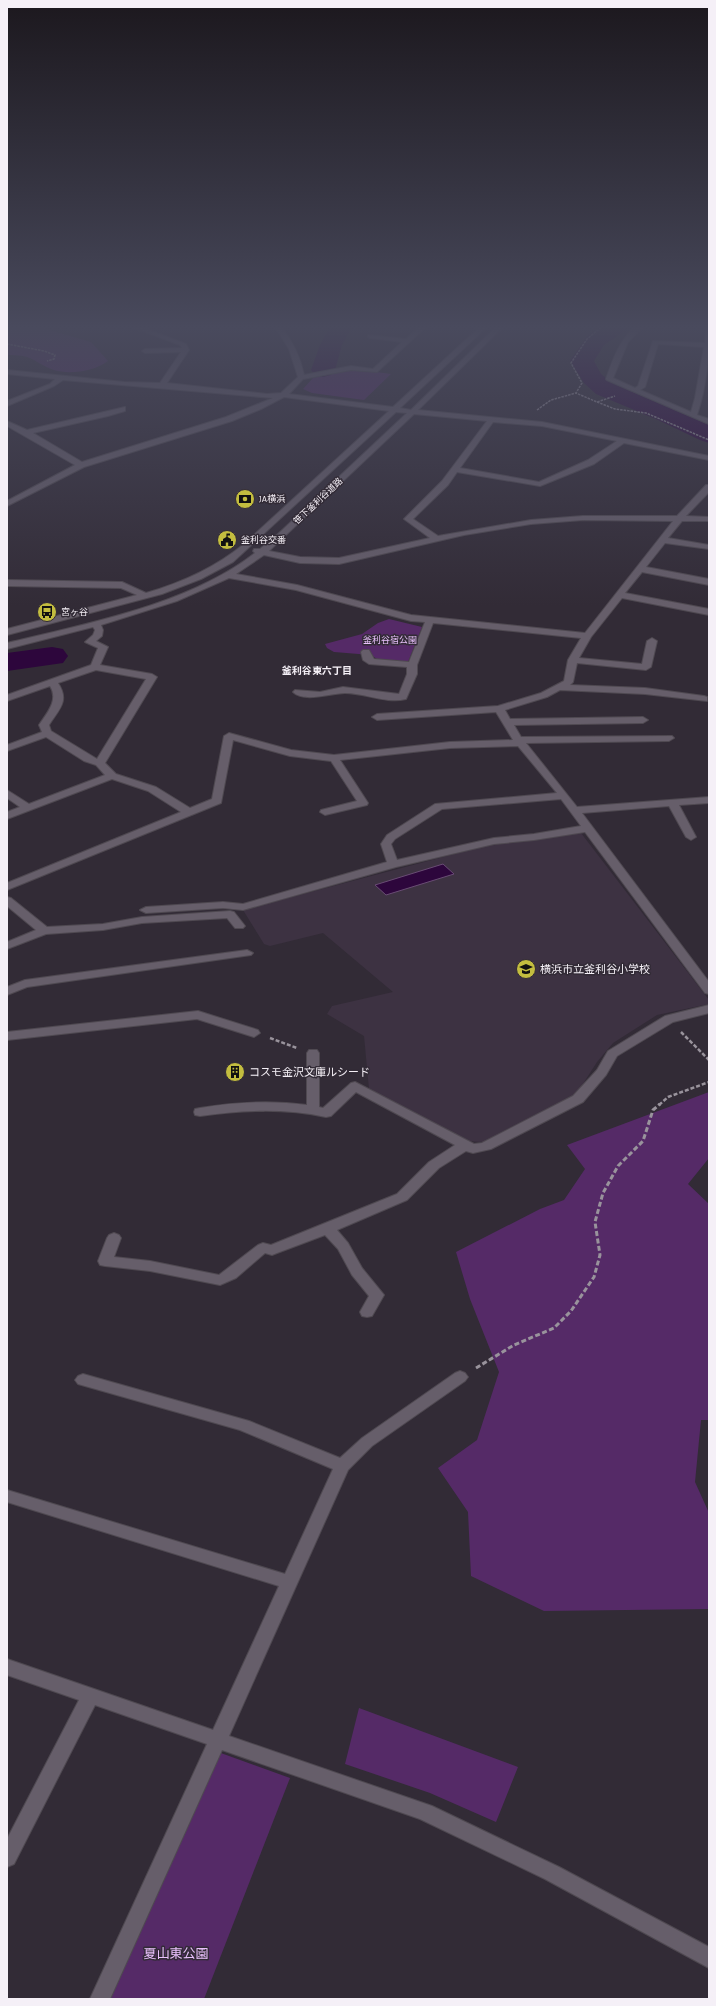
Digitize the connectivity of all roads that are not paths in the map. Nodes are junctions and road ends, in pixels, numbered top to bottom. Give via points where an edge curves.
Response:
1 (87, 419) edge
2 (231, 419) edge
3 (384, 419) edge
4 (406, 419) edge
5 (477, 419) edge
6 (491, 420) junction
7 (7, 423) edge
8 (26, 432) junction
9 (624, 440) junction
10 (709, 458) edge
11 (81, 465) junction
12 (455, 469) junction
13 (709, 487) edge
14 (7, 504) edge
15 (709, 513) edge
16 (683, 515) junction
17 (709, 519) edge
18 (434, 536) junction
19 (664, 540) junction
20 (247, 546) junction
21 (709, 547) edge
22 (264, 550) junction
23 (642, 569) junction
24 (228, 575) junction
25 (709, 582) edge
26 (7, 583) edge
27 (620, 595) junction
28 (146, 596) junction
29 (709, 612) edge
30 (430, 620) junction
31 (95, 623) junction
32 (7, 632) edge
33 (587, 636) junction
34 (652, 641) dead end
35 (7, 646) edge
36 (366, 652) dead end
37 (573, 660) junction
38 (412, 665) junction
39 (95, 667) junction
40 (52, 682) junction
41 (558, 687) junction
42 (298, 692) dead end
43 (7, 698) edge
44 (704, 699) dead end
45 (500, 709) junction
46 (377, 717) dead end
47 (643, 720) dead end
48 (507, 722) junction
49 (47, 733) junction
50 (669, 738) dead end
51 (519, 742) junction
52 (7, 748) edge
53 (334, 758) junction
54 (100, 763) junction
55 (112, 776) junction
56 (7, 793) edge
57 (564, 796) junction
58 (709, 800) edge
59 (672, 803) junction
60 (28, 808) junction
61 (574, 810) junction
62 (188, 812) junction
63 (325, 812) dead end
64 (7, 816) edge
65 (588, 828) junction
66 (691, 837) dead end
67 (393, 864) junction
68 (7, 887) edge
69 (7, 900) edge
70 (243, 907) junction
71 (146, 910) dead end
72 (167, 918) junction
73 (239, 926) dead end
74 (44, 931) junction
75 (7, 946) edge
76 (247, 953) dead end
77 (709, 990) edge
78 (7, 991) edge
79 (709, 1008) edge
80 (254, 1033) road end
81 (7, 1036) edge
82 (313, 1053) road end
83 (313, 1110) junction
84 (200, 1112) dead end
85 (465, 1145) junction
86 (328, 1229) junction
87 (114, 1238) dead end
88 (367, 1312) dead end
89 (460, 1378) road end
90 (83, 1380) dead end
91 (342, 1466) junction
92 (7, 1496) edge
93 (290, 1582) junction
94 (7, 1667) edge
95 (90, 1697) junction
96 (218, 1739) junction
97 (7, 1858) edge
98 (709, 1958) edge
99 (100, 1999) edge

1 - 8 street
2 - 11 street
3 - 20 street, 笹下釜利谷道路
4 - 22 street, 笹下釜利谷道路
5 - 6 street
6 - 9 street via 565,428
6 - 12 street
7 - 8 street
8 - 11 street
9 - 10 street
9 - 12 street via 592,462 540,484
11 - 14 street
12 - 18 street via 445,483 408,519
13 - 16 street
15 - 16 street
16 - 17 street
16 - 18 street via 546,521
16 - 19 street
18 - 22 street via 339,561 300,560
19 - 21 street
19 - 23 street
20 - 22 street
20 - 28 street, 笹下釜利谷道路 via 230,560 198,577
22 - 24 street, 笹下釜利谷道路
23 - 25 street
23 - 27 street
24 - 30 street via 297,588 411,618
24 - 31 street, 笹下釜利谷道路 via 164,604
26 - 28 street via 122,585
27 - 29 street
27 - 33 street
28 - 32 street, 笹下釜利谷道路
30 - 33 street
30 - 38 street
31 - 35 street, 笹下釜利谷道路
31 - 39 street via 99,630 90,642 103,647
33 - 37 street
34 - 37 street via 646,667
36 - 38 street via 368,660 372,662
37 - 41 street via 568,682
38 - 42 street via 412,674 403,697 343,690 320,695
39 - 40 street
39 - 54 street via 152,677
40 - 43 street
40 - 49 street via 59,692 58,704 44,724
41 - 44 street via 645,691
41 - 45 street via 544,695
45 - 46 street
45 - 48 street
47 - 48 street
48 - 51 street
49 - 52 street
49 - 54 street via 88,759
50 - 51 street
51 - 53 street via 450,745
51 - 57 street
53 - 62 street via 290,753 229,736 217,801
53 - 63 street via 363,803
54 - 55 street
55 - 60 street
55 - 62 street via 152,789
56 - 60 street
57 - 61 street
57 - 67 street via 439,806 386,844
58 - 59 street
59 - 61 street
59 - 66 street
60 - 64 street
61 - 65 street
62 - 68 street
65 - 67 street via 494,841
65 - 77 street
67 - 70 street
69 - 74 street
70 - 71 street via 223,905
70 - 72 street via 182,912
72 - 73 street via 230,914
72 - 74 street via 103,927
74 - 75 street
76 - 78 street via 25,984
79 - 85 street via 669,1019 612,1054 602,1072 578,1099 486,1146 474,1149
80 - 81 street via 198,1016
82 - 83 street
83 - 84 street via 265,1105
83 - 85 street via 326,1113 355,1086
85 - 86 street via 434,1165 402,1197
86 - 87 street via 272,1250 263,1248 239,1266 231,1276 220,1280 150,1266 105,1261
86 - 88 street via 377,1295
89 - 91 street via 367,1442
90 - 91 street via 244,1425
91 - 93 street
92 - 93 street
93 - 96 street
94 - 95 street
95 - 96 street
95 - 97 street
96 - 98 street via 425,1812 552,1873
96 - 99 street

